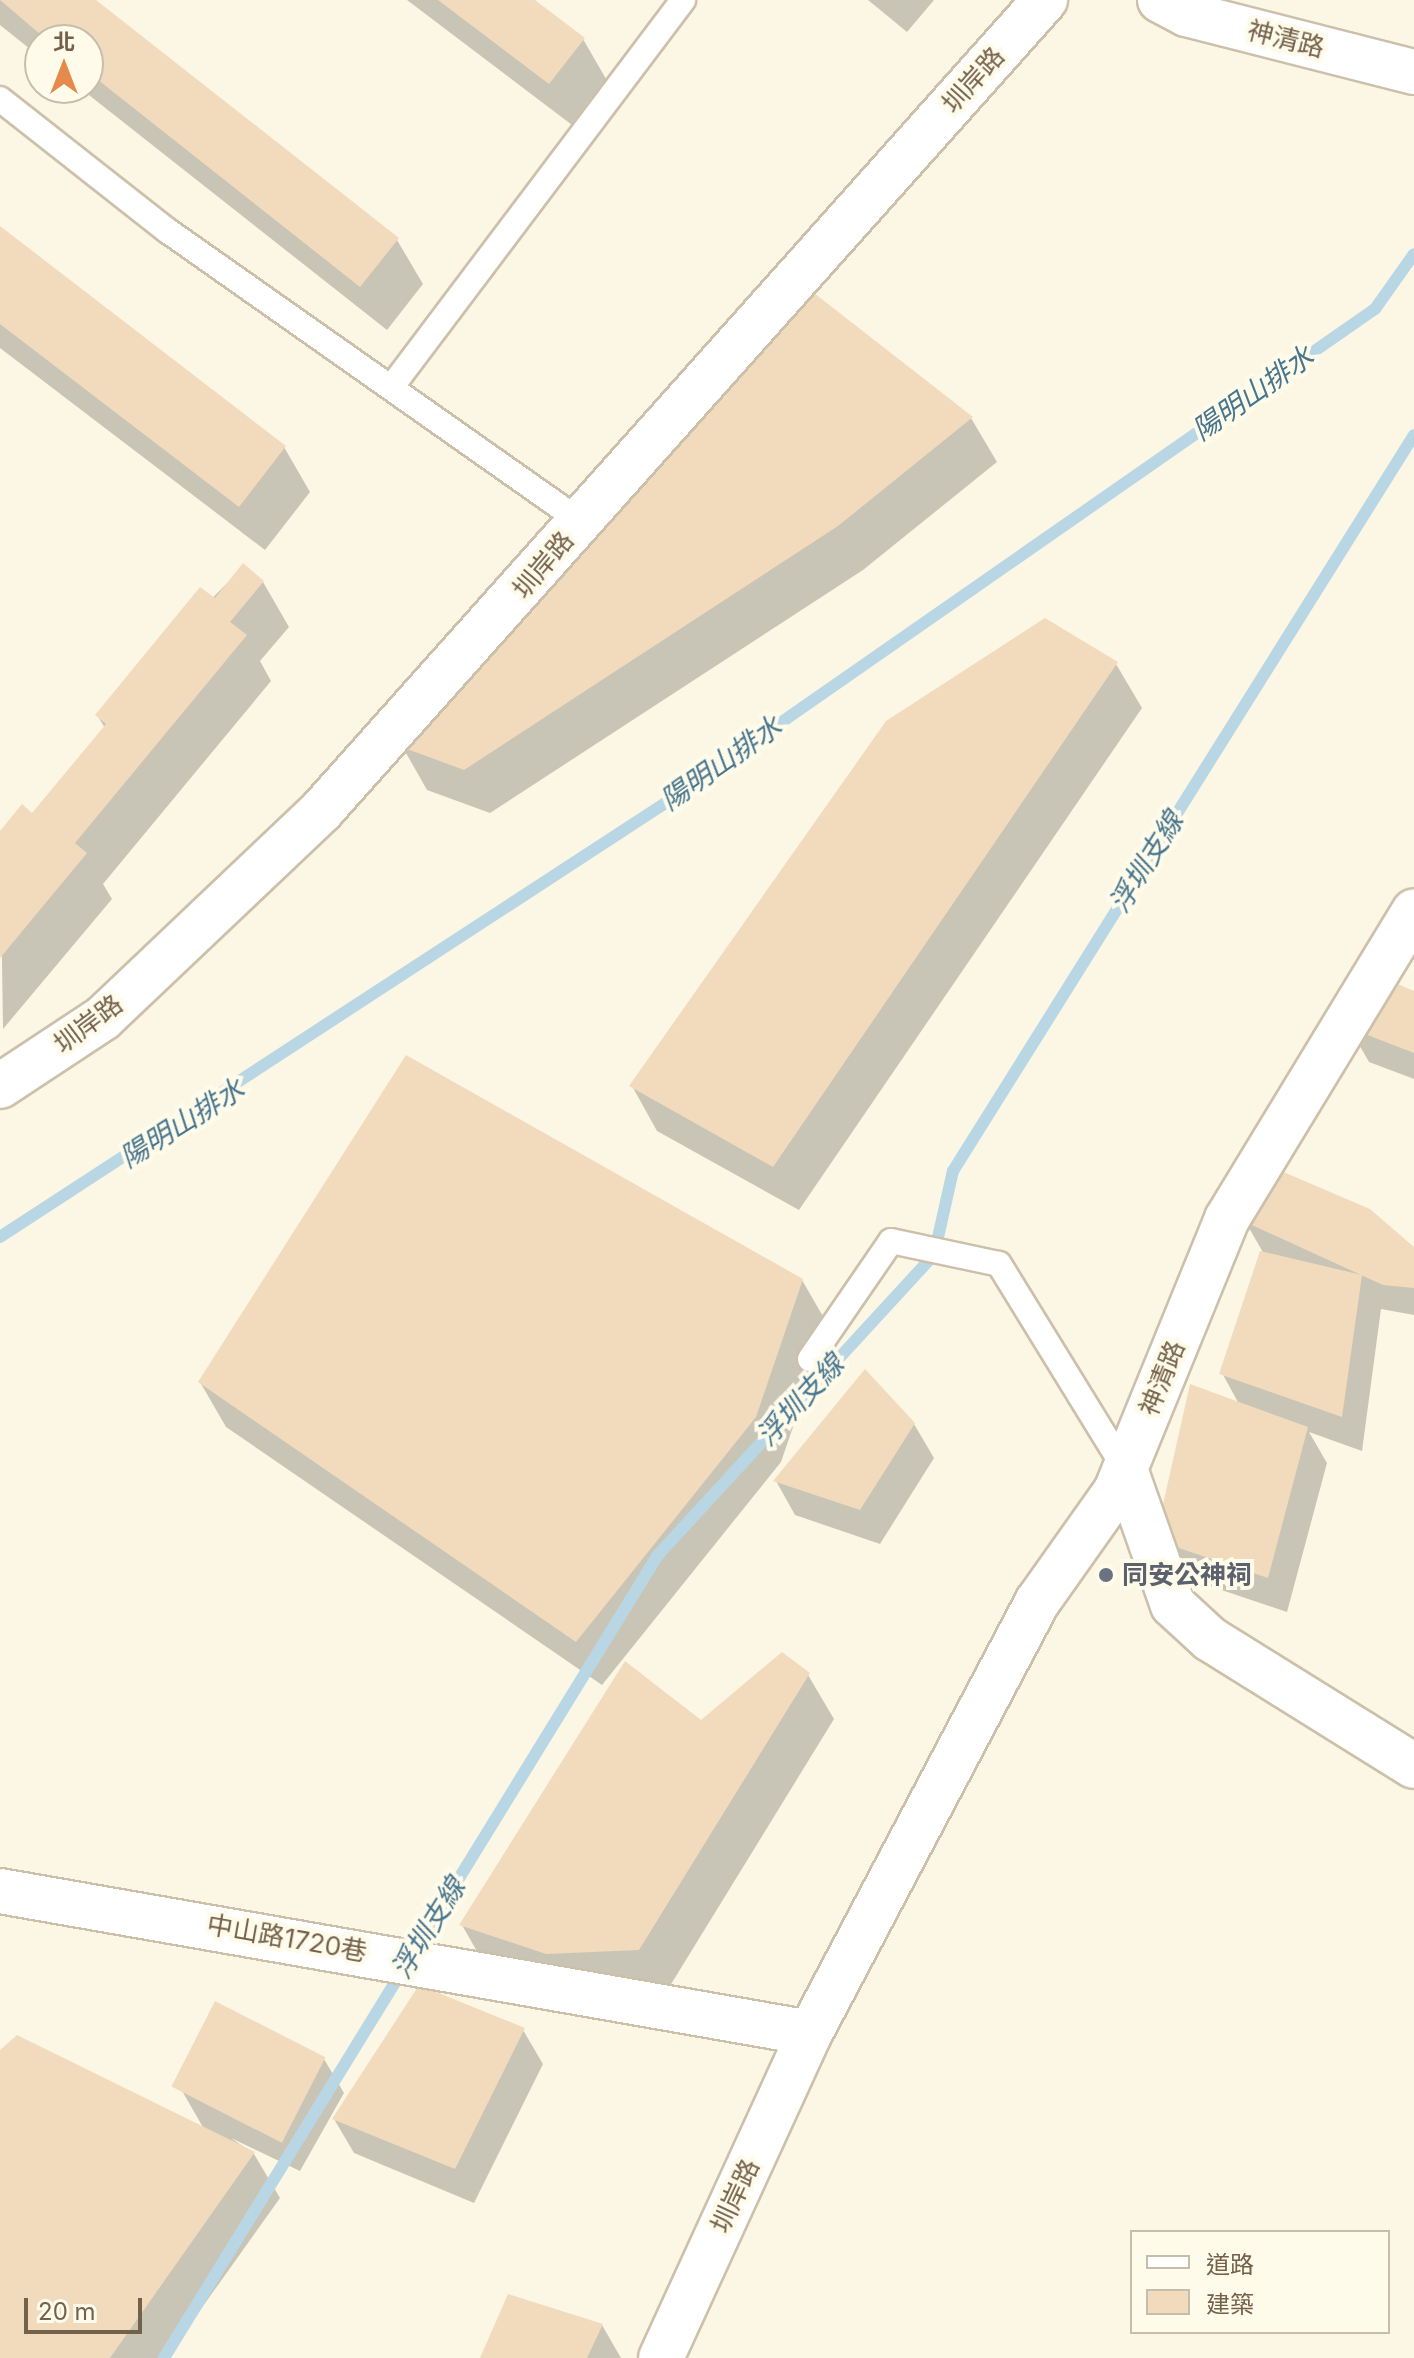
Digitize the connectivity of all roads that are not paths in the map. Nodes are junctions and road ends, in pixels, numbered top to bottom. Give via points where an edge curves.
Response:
1 (1045, 0) edge
2 (1160, 0) edge
3 (679, 2) edge
4 (1414, 72) edge
5 (0, 99) edge
6 (393, 385) junction
7 (580, 521) junction
8 (1414, 911) edge
9 (0, 1086) edge
10 (810, 1359) dead end
11 (1125, 1469) junction
12 (1414, 1766) edge
13 (0, 1891) edge
14 (810, 2033) junction
15 (661, 2358) edge

1 - 7 street, 圳岸路
2 - 4 street, 神清路 via 1186,14
3 - 6 lane
5 - 6 lane via 168,231
6 - 7 lane
7 - 9 street, 圳岸路 via 322,810 103,1018
8 - 11 street, 神清路 via 1227,1219
10 - 11 lane via 891,1241 999,1264
11 - 12 street via 1173,1605 1210,1639
11 - 14 street, 神清路 via 1038,1601
13 - 14 street, 中山路1720巷
14 - 15 street, 圳岸路

